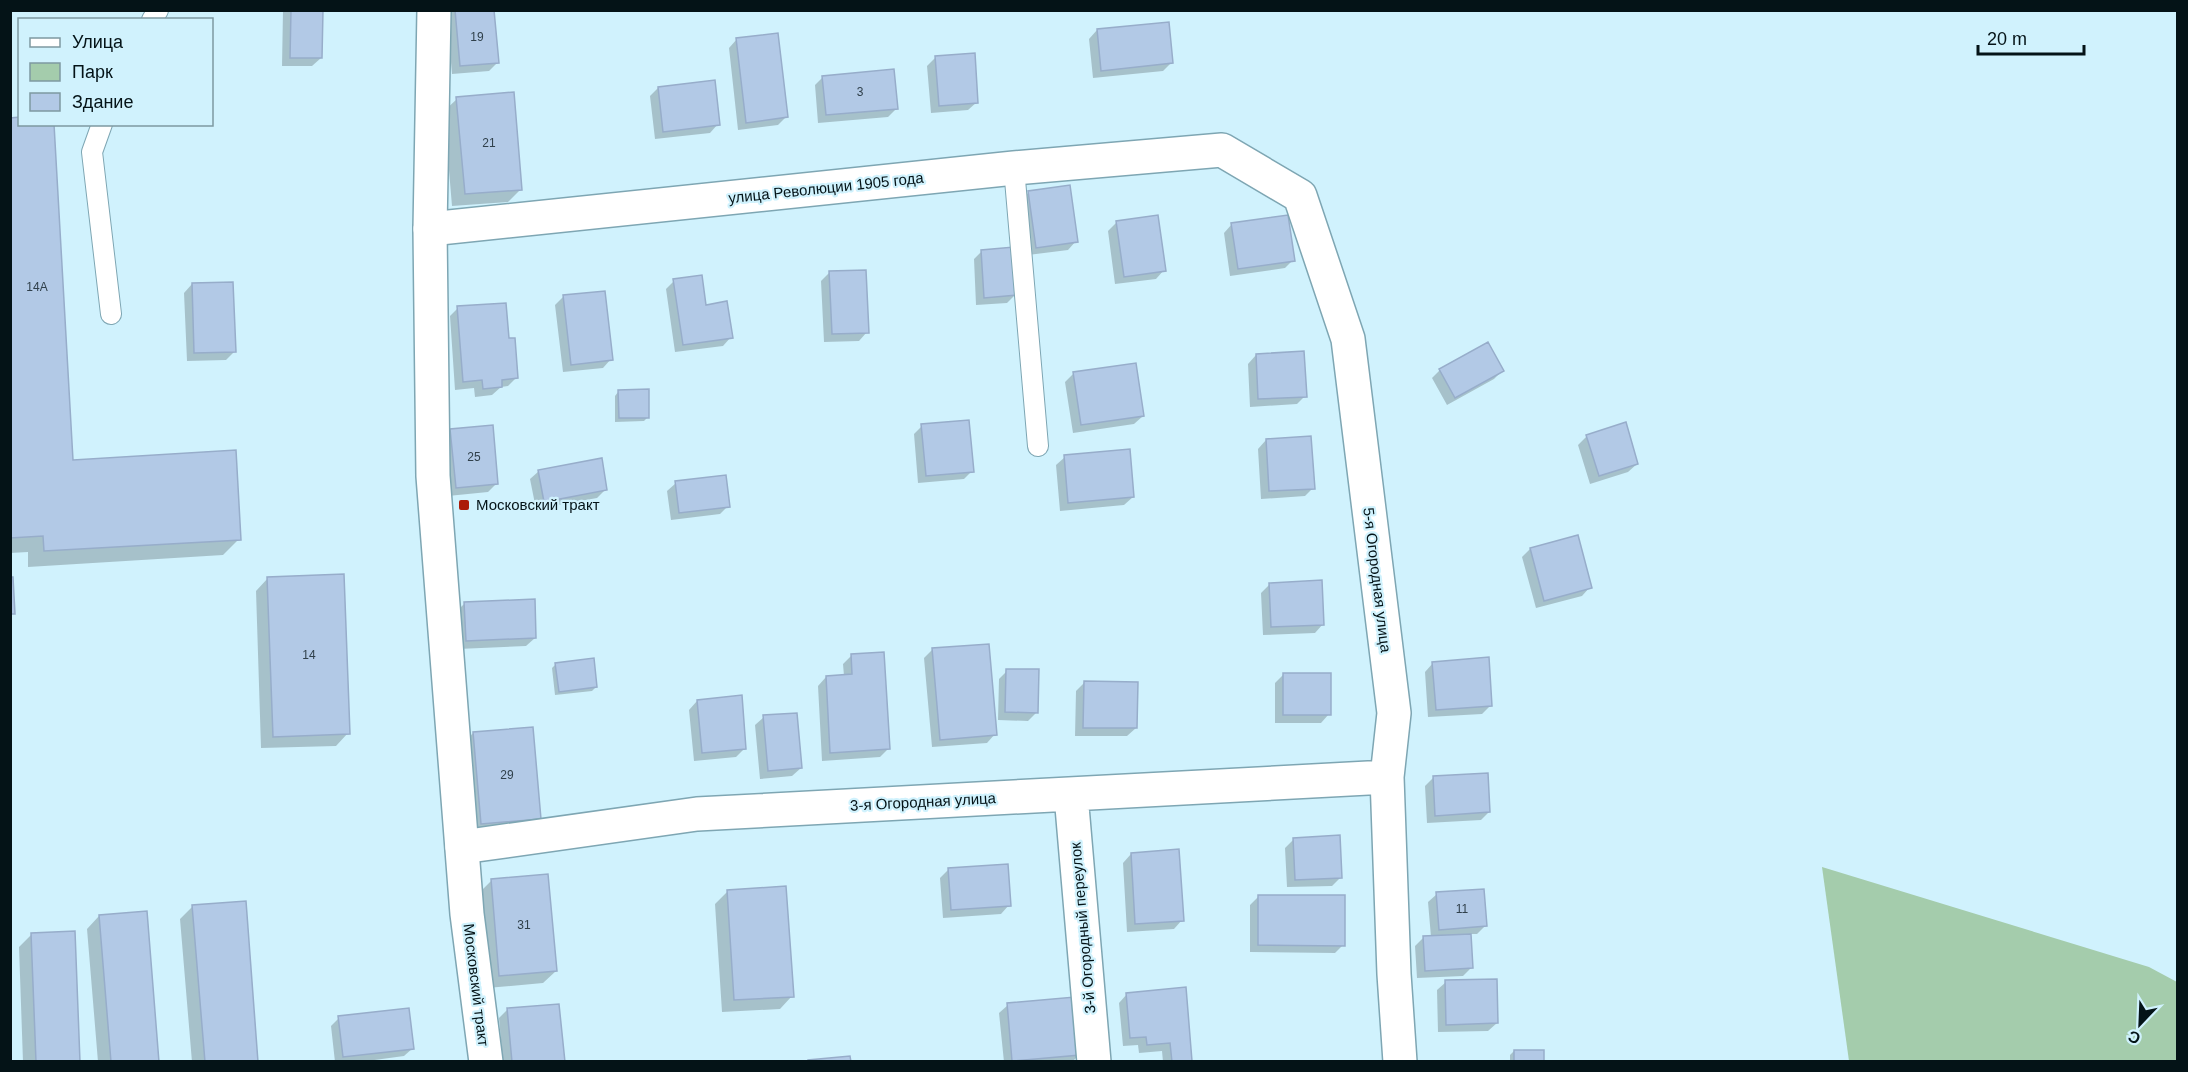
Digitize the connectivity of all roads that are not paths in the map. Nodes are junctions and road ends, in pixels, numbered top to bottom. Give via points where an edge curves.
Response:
1 (434, 10) edge
2 (101, 126) edge
3 (1222, 150) joint
4 (1014, 168) junction
5 (430, 229) junction
6 (111, 314) dead end
7 (1038, 446) dead end
8 (1387, 777) junction
9 (1071, 795) junction
10 (462, 847) junction
11 (486, 1062) edge
12 (1094, 1062) edge
13 (1400, 1062) edge

1 - 5 street, Московский тракт
2 - 6 lane via 92,152
3 - 4 street, улица Революции 1905 года
3 - 8 street, 5-я Огородная улица via 1299,196 1348,339 1394,713
4 - 5 street, улица Революции 1905 года
4 - 7 lane
5 - 10 street, Московский тракт via 433,476
8 - 9 street, 3-я Огородная улица
8 - 13 street, 5-я Огородная улица
9 - 10 street, 3-я Огородная улица via 697,814
9 - 12 street, 3-й Огородный переулок
10 - 11 street, Московский тракт

